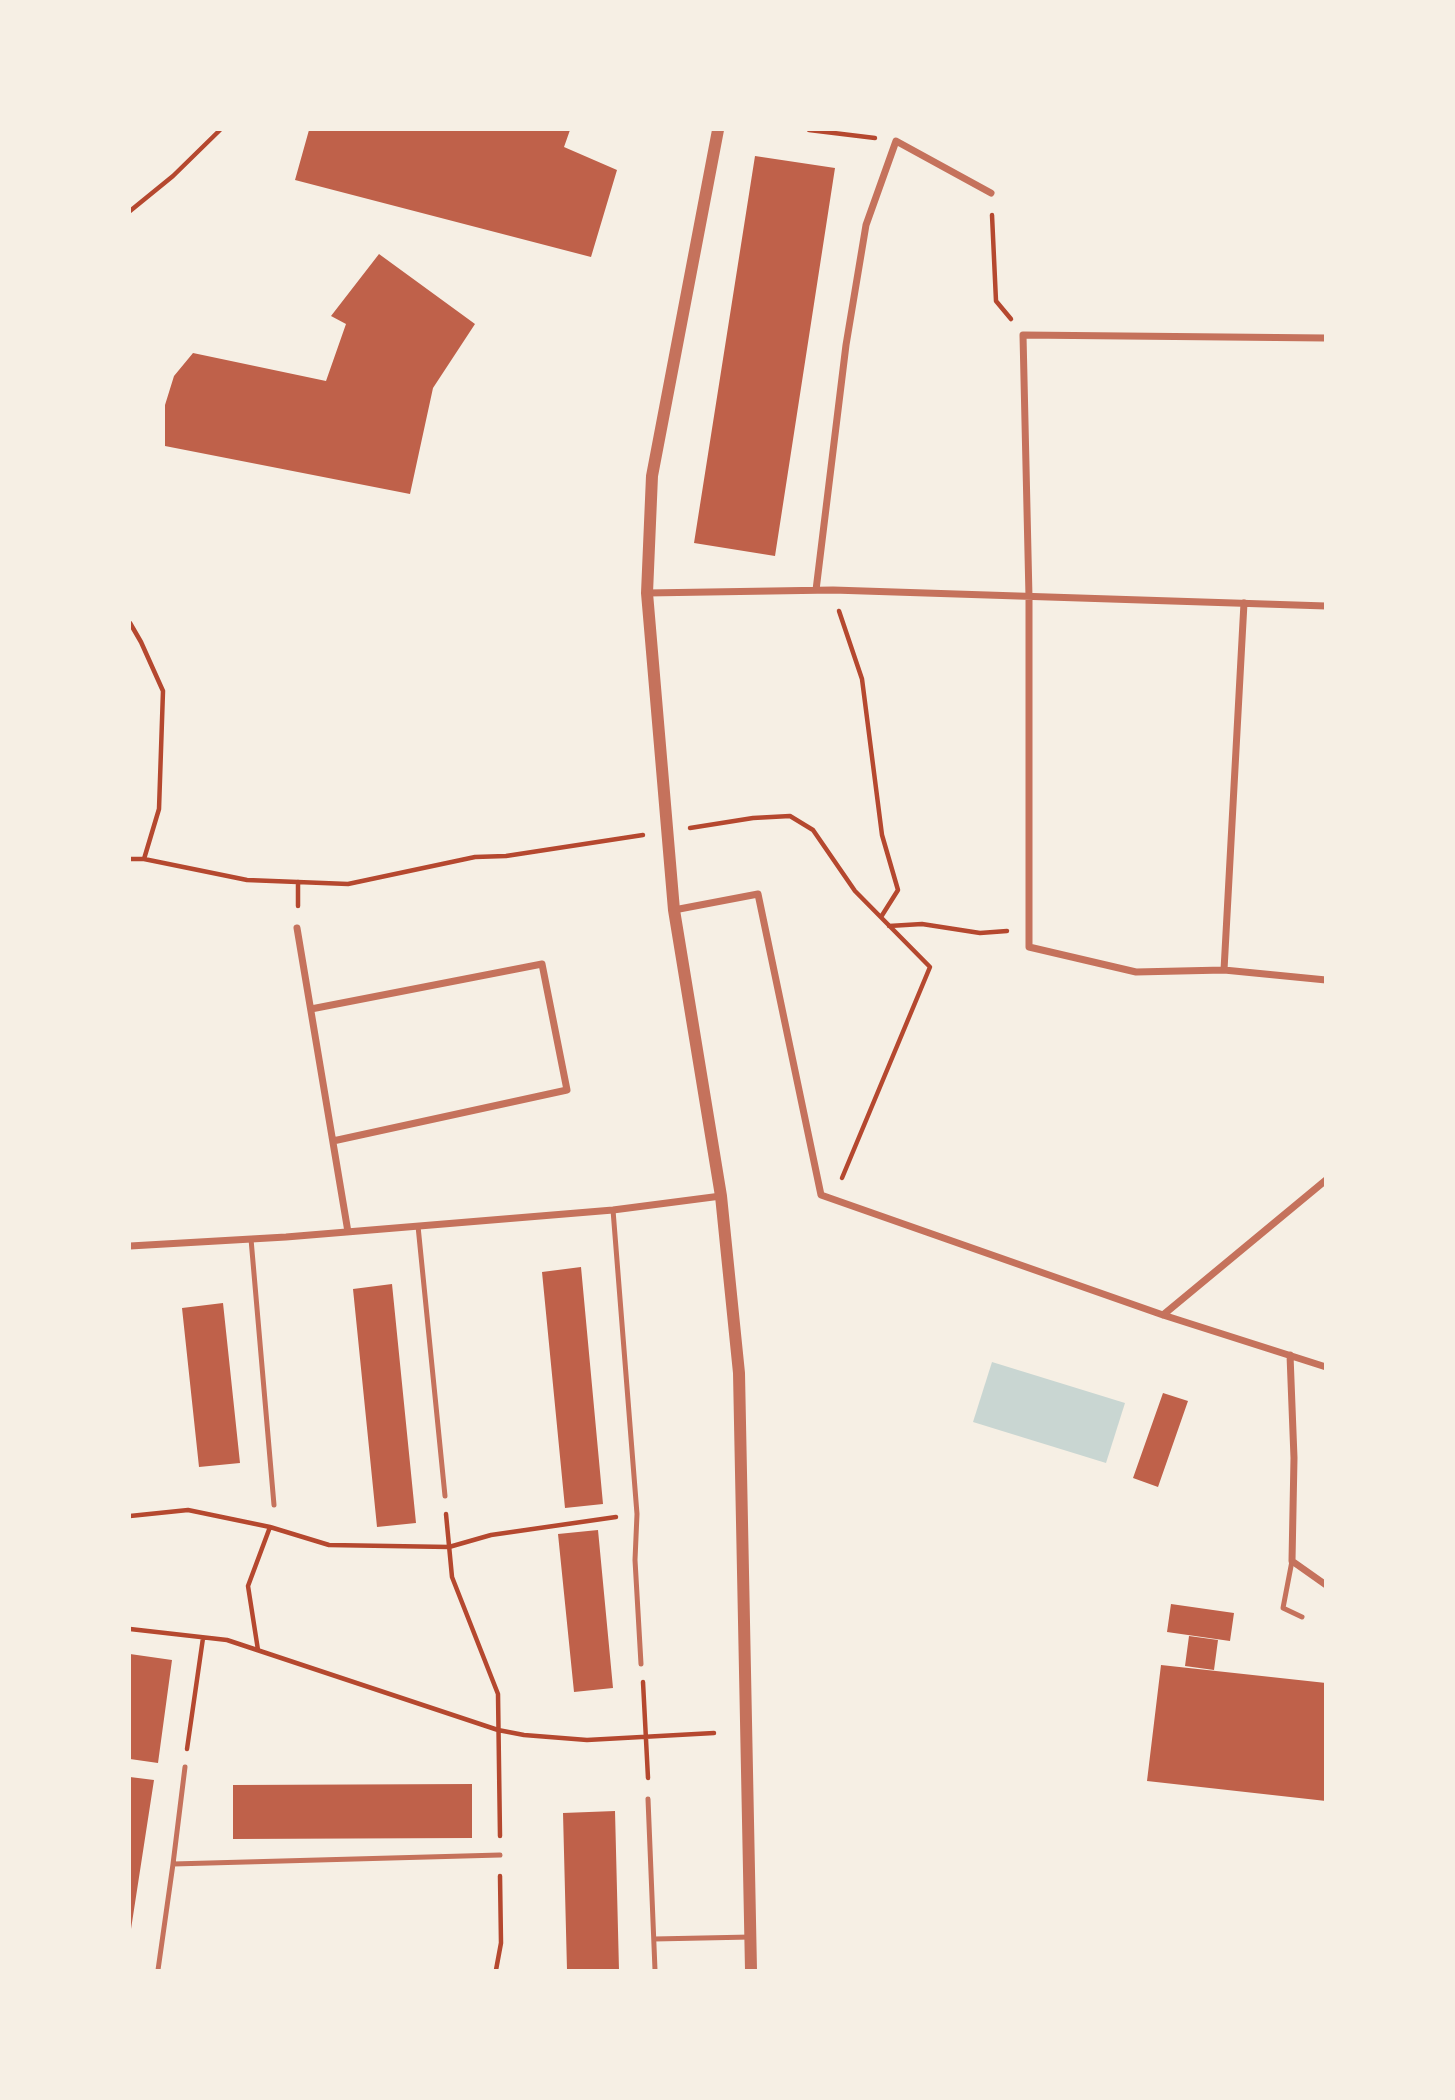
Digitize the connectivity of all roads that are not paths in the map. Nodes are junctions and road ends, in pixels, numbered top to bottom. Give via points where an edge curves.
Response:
1 (718, 130) edge
2 (991, 193) road end
3 (1325, 338) edge
4 (816, 590) junction
5 (647, 593) junction
6 (1028, 597) junction
7 (1244, 603) junction
8 (1325, 606) edge
9 (674, 910) junction
10 (298, 928) dead end
11 (1224, 970) junction
12 (1325, 979) edge
13 (311, 1009) junction
14 (333, 1141) junction
15 (1325, 1180) edge
16 (721, 1196) junction
17 (613, 1210) junction
18 (418, 1226) junction
19 (348, 1232) junction
20 (251, 1239) junction
21 (130, 1246) edge
22 (1163, 1315) junction
23 (1290, 1355) junction
24 (1325, 1367) edge
25 (445, 1496) road end
26 (274, 1505) road end
27 (1292, 1561) junction
28 (1325, 1585) edge
29 (1302, 1617) dead end
30 (641, 1664) road end
31 (185, 1767) road end
32 (648, 1799) road end
33 (500, 1855) road end
34 (173, 1864) junction
35 (751, 1937) junction
36 (654, 1939) junction
37 (158, 1970) edge
38 (655, 1970) edge
39 (751, 1970) edge

1 - 5 street via 652,476
2 - 4 street via 896,141 866,225 846,345
3 - 6 street via 1023,335
4 - 5 street
4 - 6 street
5 - 9 street
6 - 7 street
6 - 11 street via 1029,947 1136,972
7 - 8 street
7 - 11 street
9 - 16 street
9 - 22 street via 758,894 821,1195
10 - 13 street
11 - 12 street
13 - 14 street
13 - 14 street via 542,964 567,1090
14 - 19 street
15 - 22 street
16 - 17 street
16 - 35 street via 738,1373
17 - 18 street
17 - 30 lane via 637,1514
18 - 19 street
18 - 25 lane
19 - 20 street
20 - 21 street
20 - 26 lane
22 - 23 street
23 - 24 street
23 - 27 street
27 - 28 street
27 - 29 lane via 1283,1608
31 - 34 lane
32 - 36 lane
33 - 34 lane
34 - 37 lane
35 - 36 lane
35 - 39 street
36 - 38 lane

